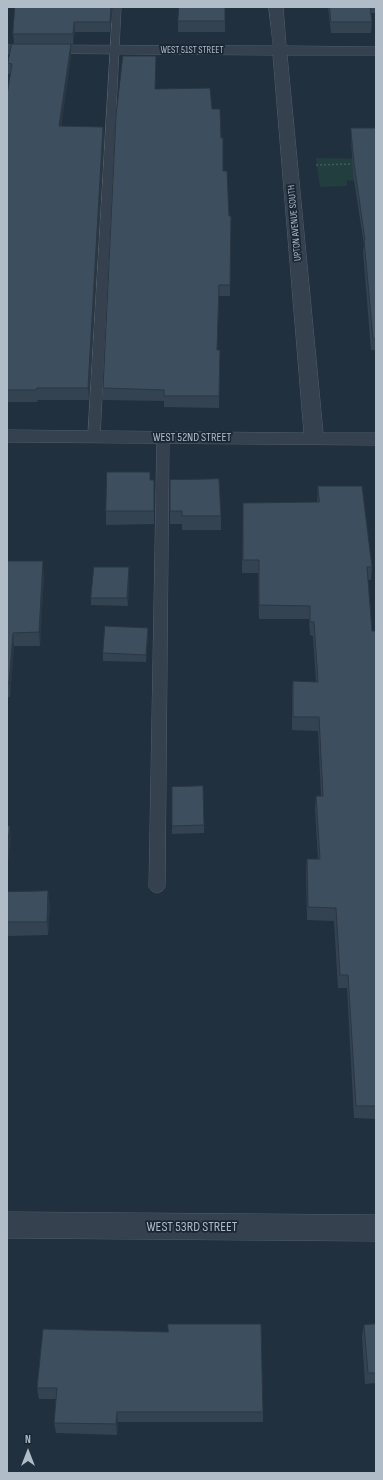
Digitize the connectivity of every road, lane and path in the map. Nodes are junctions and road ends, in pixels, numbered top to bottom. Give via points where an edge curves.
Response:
1 (117, 7) edge
2 (276, 7) edge
3 (7, 49) edge
4 (115, 50) junction
5 (280, 50) junction
6 (376, 51) edge
7 (352, 164) edge
8 (315, 165) dead end
9 (7, 436) edge
10 (94, 437) junction
11 (163, 437) junction
12 (314, 438) junction
13 (376, 439) edge
14 (157, 887) dead end
15 (7, 1225) edge
16 (376, 1228) edge

1 - 4 lane
2 - 5 street, UPTON AVENUE SOUTH
3 - 4 street, WEST 51ST STREET
4 - 5 street, WEST 51ST STREET
4 - 10 lane
5 - 6 street, WEST 51ST STREET
5 - 12 street, UPTON AVENUE SOUTH
7 - 8 path
9 - 10 street, WEST 52ND STREET
10 - 11 street, WEST 52ND STREET
11 - 12 street, WEST 52ND STREET
11 - 14 lane
12 - 13 street, WEST 52ND STREET
15 - 16 street, WEST 53RD STREET

